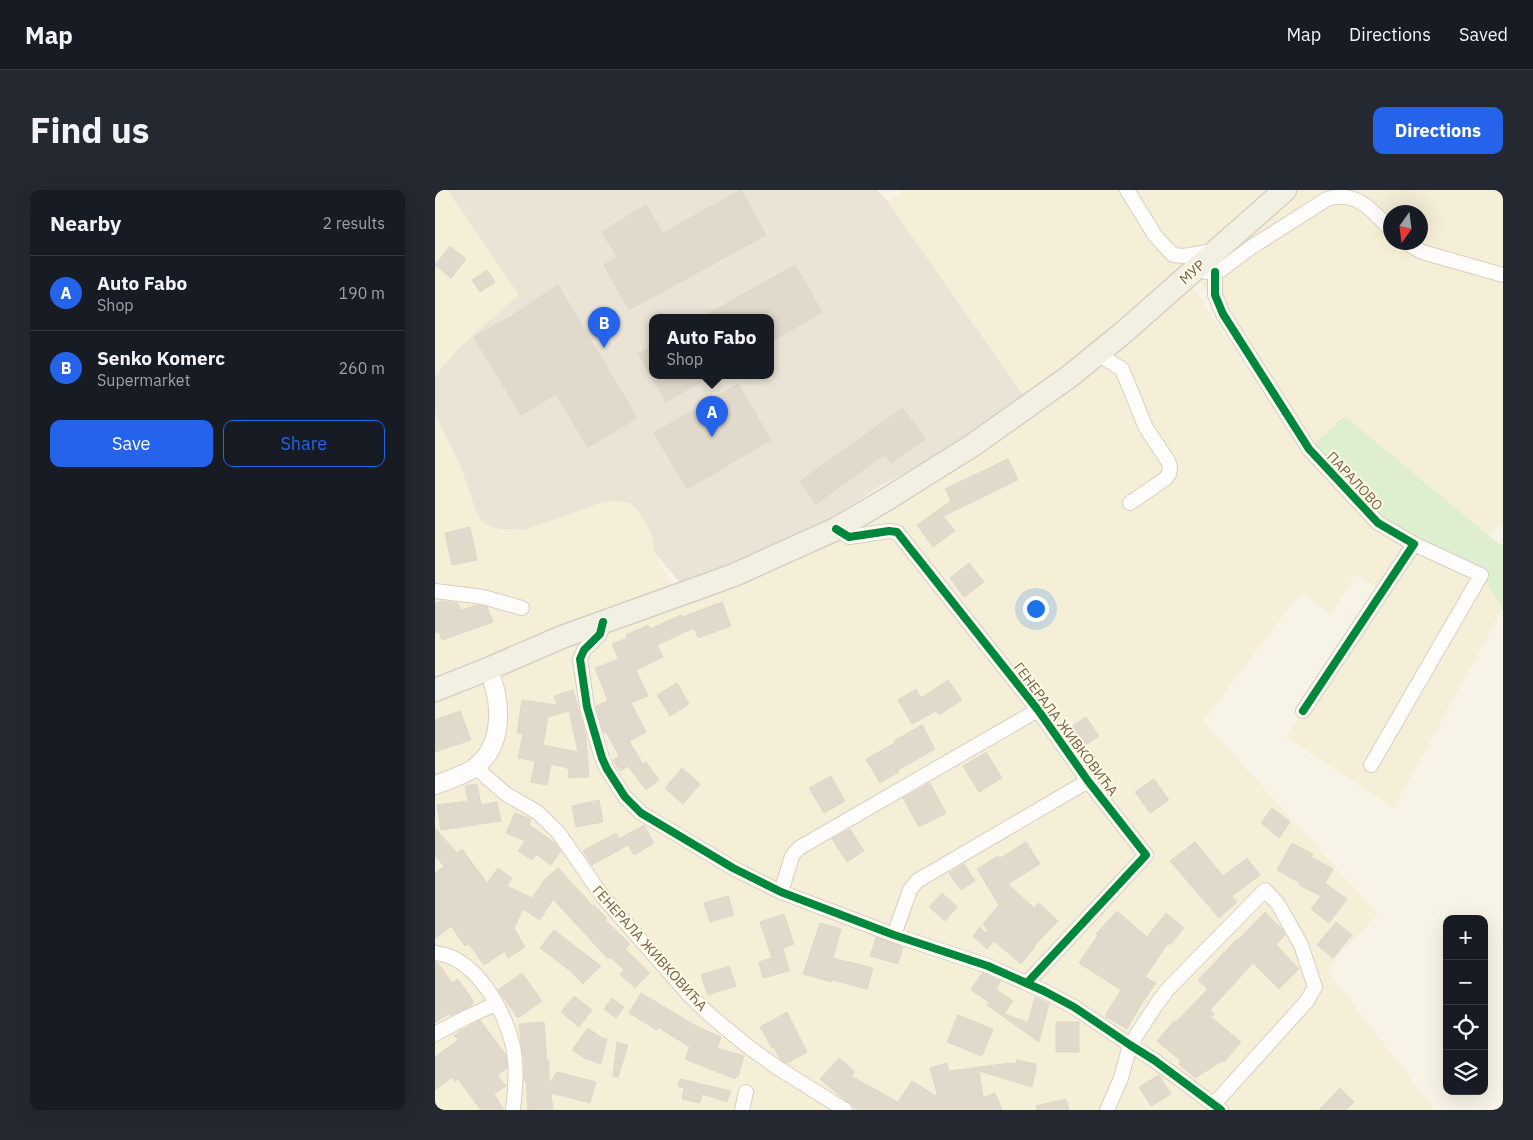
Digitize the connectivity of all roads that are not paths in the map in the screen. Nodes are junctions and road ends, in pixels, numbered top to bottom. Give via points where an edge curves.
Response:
1 (1127, 190) edge
2 (1285, 190) edge
3 (1383, 222) edge
4 (1419, 250) edge
5 (1209, 264) junction
6 (1503, 276) edge
7 (1097, 354) junction
8 (1130, 503) dead end
9 (836, 529) junction
10 (1414, 544) junction
11 (435, 591) edge
12 (522, 608) dead end
13 (603, 622) junction
14 (488, 669) junction
15 (435, 690) edge
16 (1038, 710) junction
17 (1303, 711) dead end
18 (1371, 765) dead end
19 (475, 767) junction
20 (1089, 781) junction
21 (435, 785) edge
22 (781, 892) junction
23 (894, 935) junction
24 (435, 953) edge
25 (1027, 983) junction
26 (495, 1004) junction
27 (435, 1034) edge
28 (1130, 1045) junction
29 (746, 1092) dead end
30 (1217, 1107) edge
31 (513, 1110) edge
32 (742, 1110) edge
33 (845, 1110) edge
34 (1107, 1110) edge

1 - 5 street via 1168,252
2 - 5 main road, МУР
3 - 5 street via 1354,197 1336,195 1250,248 1221,270
4 - 6 street
5 - 7 main road, МУР via 1171,290
5 - 10 street, ПАРАЛОВО via 1215,295 1223,314 1309,449 1378,523
7 - 8 street via 1122,370 1146,428 1170,467 1165,479
7 - 9 main road, МУР via 941,466
9 - 13 main road via 734,576
9 - 16 street, ГЕНЕРАЛА ЖИВКОВИЋА via 849,537 897,532
10 - 17 street
10 - 18 street, ПАРАЛОВО via 1481,575
11 - 12 street via 483,597
13 - 14 main road
13 - 22 street via 600,634 581,654 580,665 587,707 602,758 614,782 632,806 646,817
14 - 15 main road
14 - 19 street via 495,685 497,729 493,745
16 - 20 street, ГЕНЕРАЛА ЖИВКОВИЋА
16 - 22 street, ГЕНЕРАЛА ЖИВКОВИЋА via 799,848 792,856
19 - 21 street
19 - 33 street, ГЕНЕРАЛА ЖИВКОВИЋА via 506,794 537,812 558,832 603,897 683,989 749,1052
20 - 23 street, ГЕНЕРАЛА ЖИВКОВИЋА via 917,881 910,890
20 - 25 street, ГЕНЕРАЛА ЖИВКОВИЋА via 1146,855
22 - 23 street
23 - 25 street via 988,966
24 - 26 street via 455,958 487,987
25 - 28 street via 1074,1007
26 - 27 street
26 - 31 street via 509,1032 515,1054
28 - 30 street
28 - 30 street via 1168,989 1265,890 1278,904 1301,945 1315,987 1307,1001
28 - 34 street via 1121,1078
29 - 32 street

